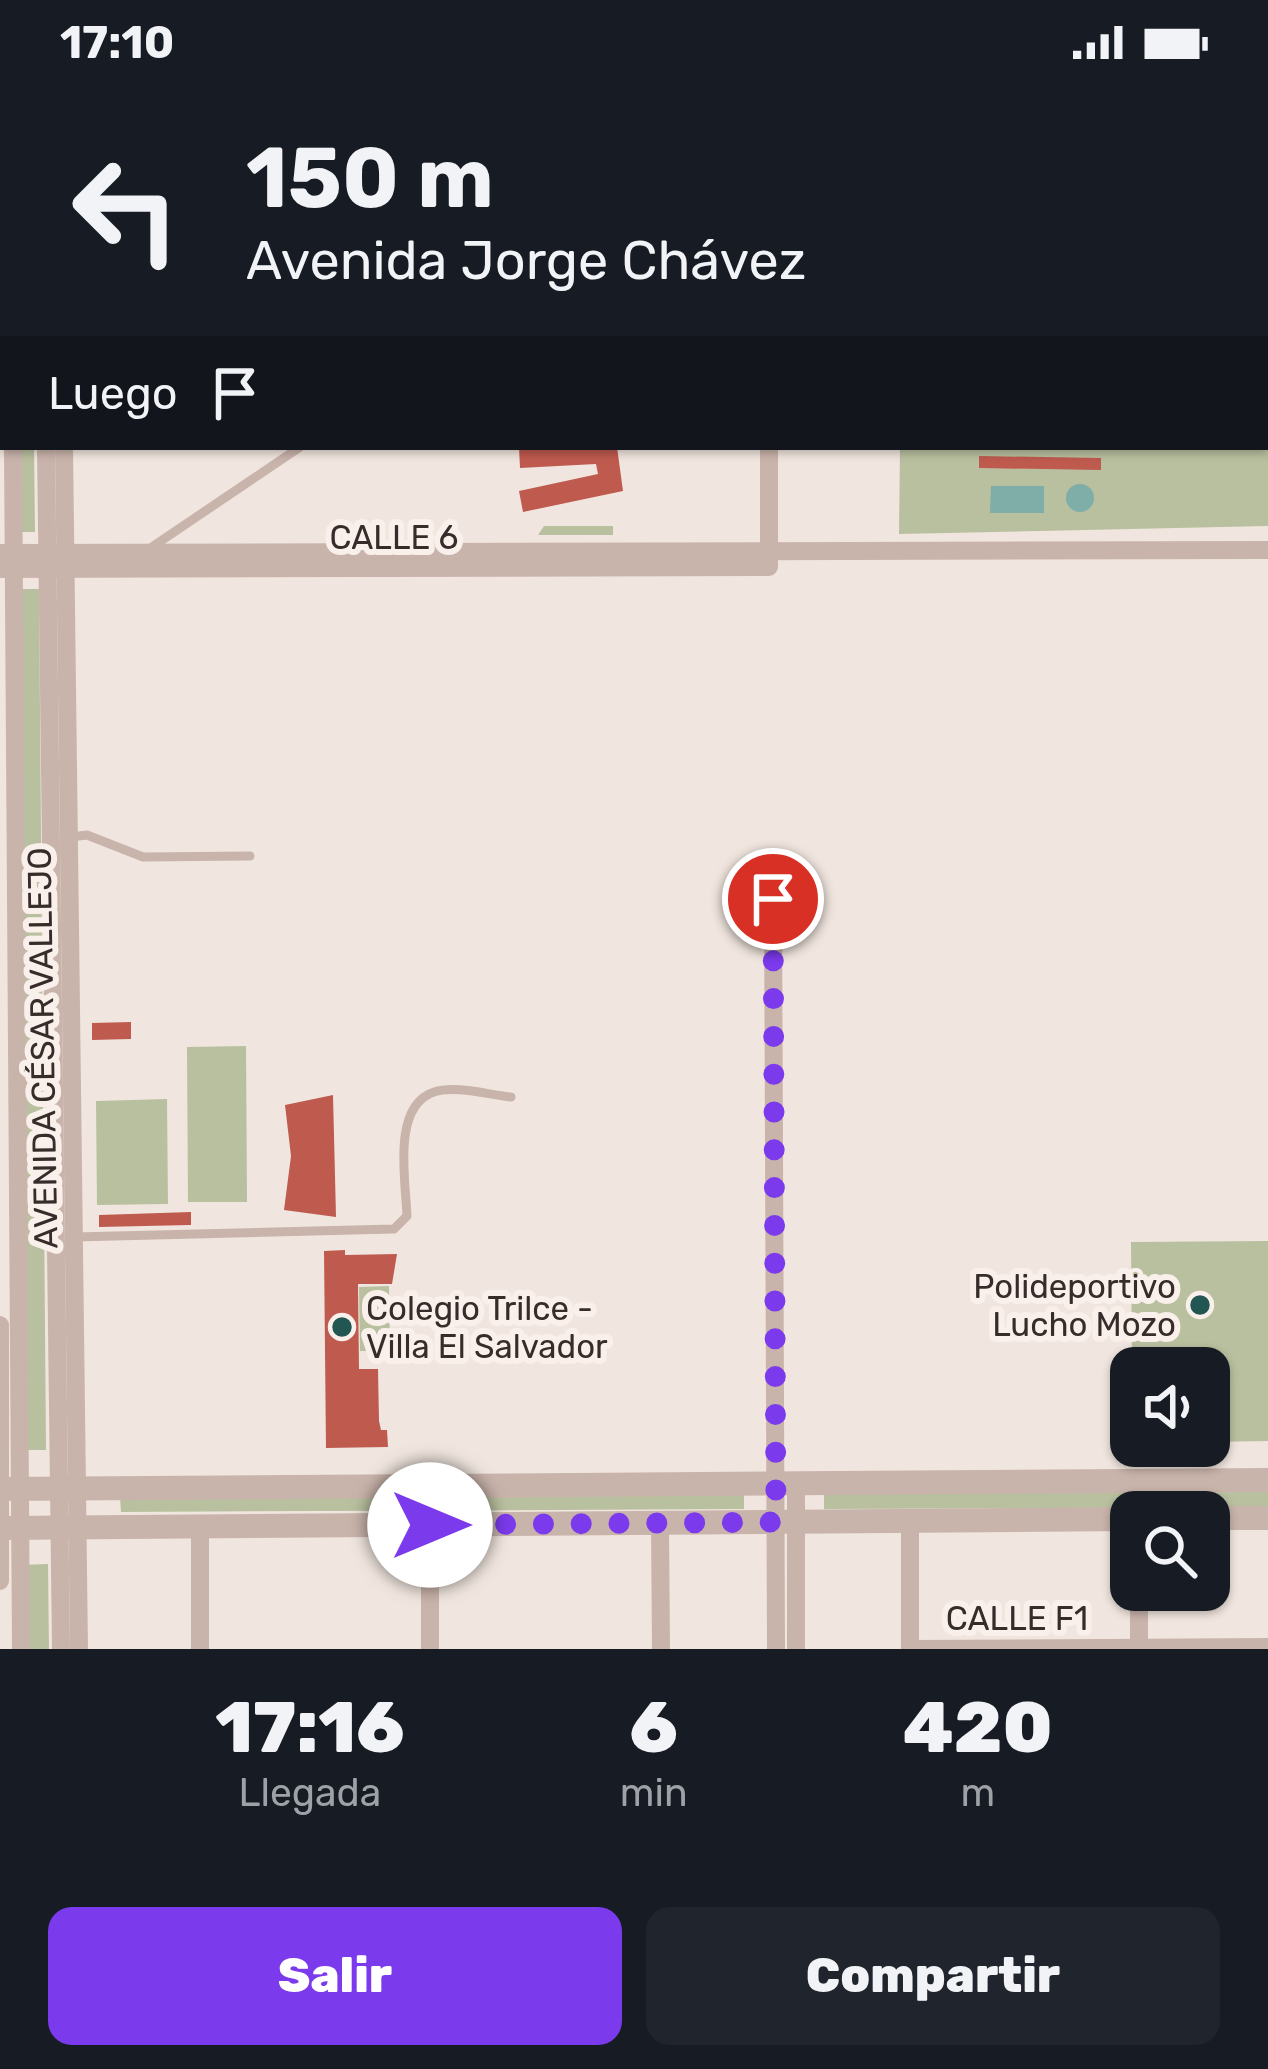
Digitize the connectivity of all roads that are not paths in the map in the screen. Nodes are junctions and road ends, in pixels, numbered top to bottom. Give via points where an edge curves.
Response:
1 (14, 450) edge
2 (46, 450) edge
3 (64, 450) edge
4 (295, 450) edge
5 (769, 450) edge
6 (771, 549) junction
7 (1268, 550) edge
8 (144, 552) junction
9 (56, 560) junction
10 (113, 560) junction
11 (169, 560) junction
12 (7, 561) edge
13 (70, 837) junction
14 (250, 856) dead end
15 (773, 899) dead end
16 (512, 1096) dead end
17 (75, 1237) junction
18 (0, 1325) edge
19 (0, 1387) edge
20 (1268, 1480) edge
21 (786, 1484) junction
22 (7, 1489) edge
23 (68, 1489) junction
24 (1230, 1518) edge
25 (1268, 1518) edge
26 (1110, 1519) edge
27 (910, 1521) junction
28 (786, 1522) junction
29 (660, 1524) junction
30 (430, 1525) junction
31 (69, 1527) junction
32 (200, 1527) junction
33 (7, 1528) edge
34 (0, 1581) edge
35 (1139, 1611) edge
36 (1268, 1647) edge
37 (1139, 1648) edge
38 (21, 1649) edge
39 (61, 1649) edge
40 (79, 1649) edge
41 (200, 1649) edge
42 (430, 1649) edge
43 (661, 1649) edge
44 (776, 1649) edge
45 (796, 1649) edge
46 (910, 1649) edge

1 - 12 street, AVENIDA CÉSAR VALLEJO
2 - 9 street, AVENIDA CÉSAR VALLEJO
3 - 9 street, AVENIDA CÉSAR VALLEJO
4 - 8 lane
5 - 6 street
6 - 7 street, CALLE 6
6 - 11 street, CALLE 6 via 661,558
8 - 10 street, CALLE 6
8 - 11 street, CALLE 6
9 - 10 street, CALLE 6
9 - 12 street, CALLE 6
9 - 13 street, AVENIDA CÉSAR VALLEJO
9 - 23 street, AVENIDA CÉSAR VALLEJO
10 - 11 street, CALLE 6
12 - 22 street, AVENIDA CÉSAR VALLEJO
13 - 14 lane via 143,857
13 - 17 street, AVENIDA CÉSAR VALLEJO
15 - 21 street
16 - 17 lane via 441,1090 422,1100 403,1142 407,1216 394,1229
17 - 23 street, AVENIDA CÉSAR VALLEJO
18 - 19 street, AVENIDA CÉSAR VALLEJO
19 - 22 street, AVENIDA CÉSAR VALLEJO
20 - 21 street
21 - 23 street
21 - 28 street
22 - 23 street
22 - 33 street, AVENIDA CÉSAR VALLEJO
23 - 31 street, AVENIDA CÉSAR VALLEJO
24 - 25 street
26 - 27 street
27 - 28 street
27 - 46 street
28 - 29 street
28 - 44 street
28 - 45 street
29 - 30 street
29 - 43 street
30 - 32 street
30 - 42 street
31 - 32 street
31 - 33 street
31 - 39 street, AVENIDA CÉSAR VALLEJO
31 - 40 street, AVENIDA CÉSAR VALLEJO
32 - 41 street
33 - 34 street, AVENIDA CÉSAR VALLEJO
33 - 38 street, AVENIDA CÉSAR VALLEJO
35 - 37 street
36 - 37 street, CALLE F1
37 - 46 street, CALLE F1

